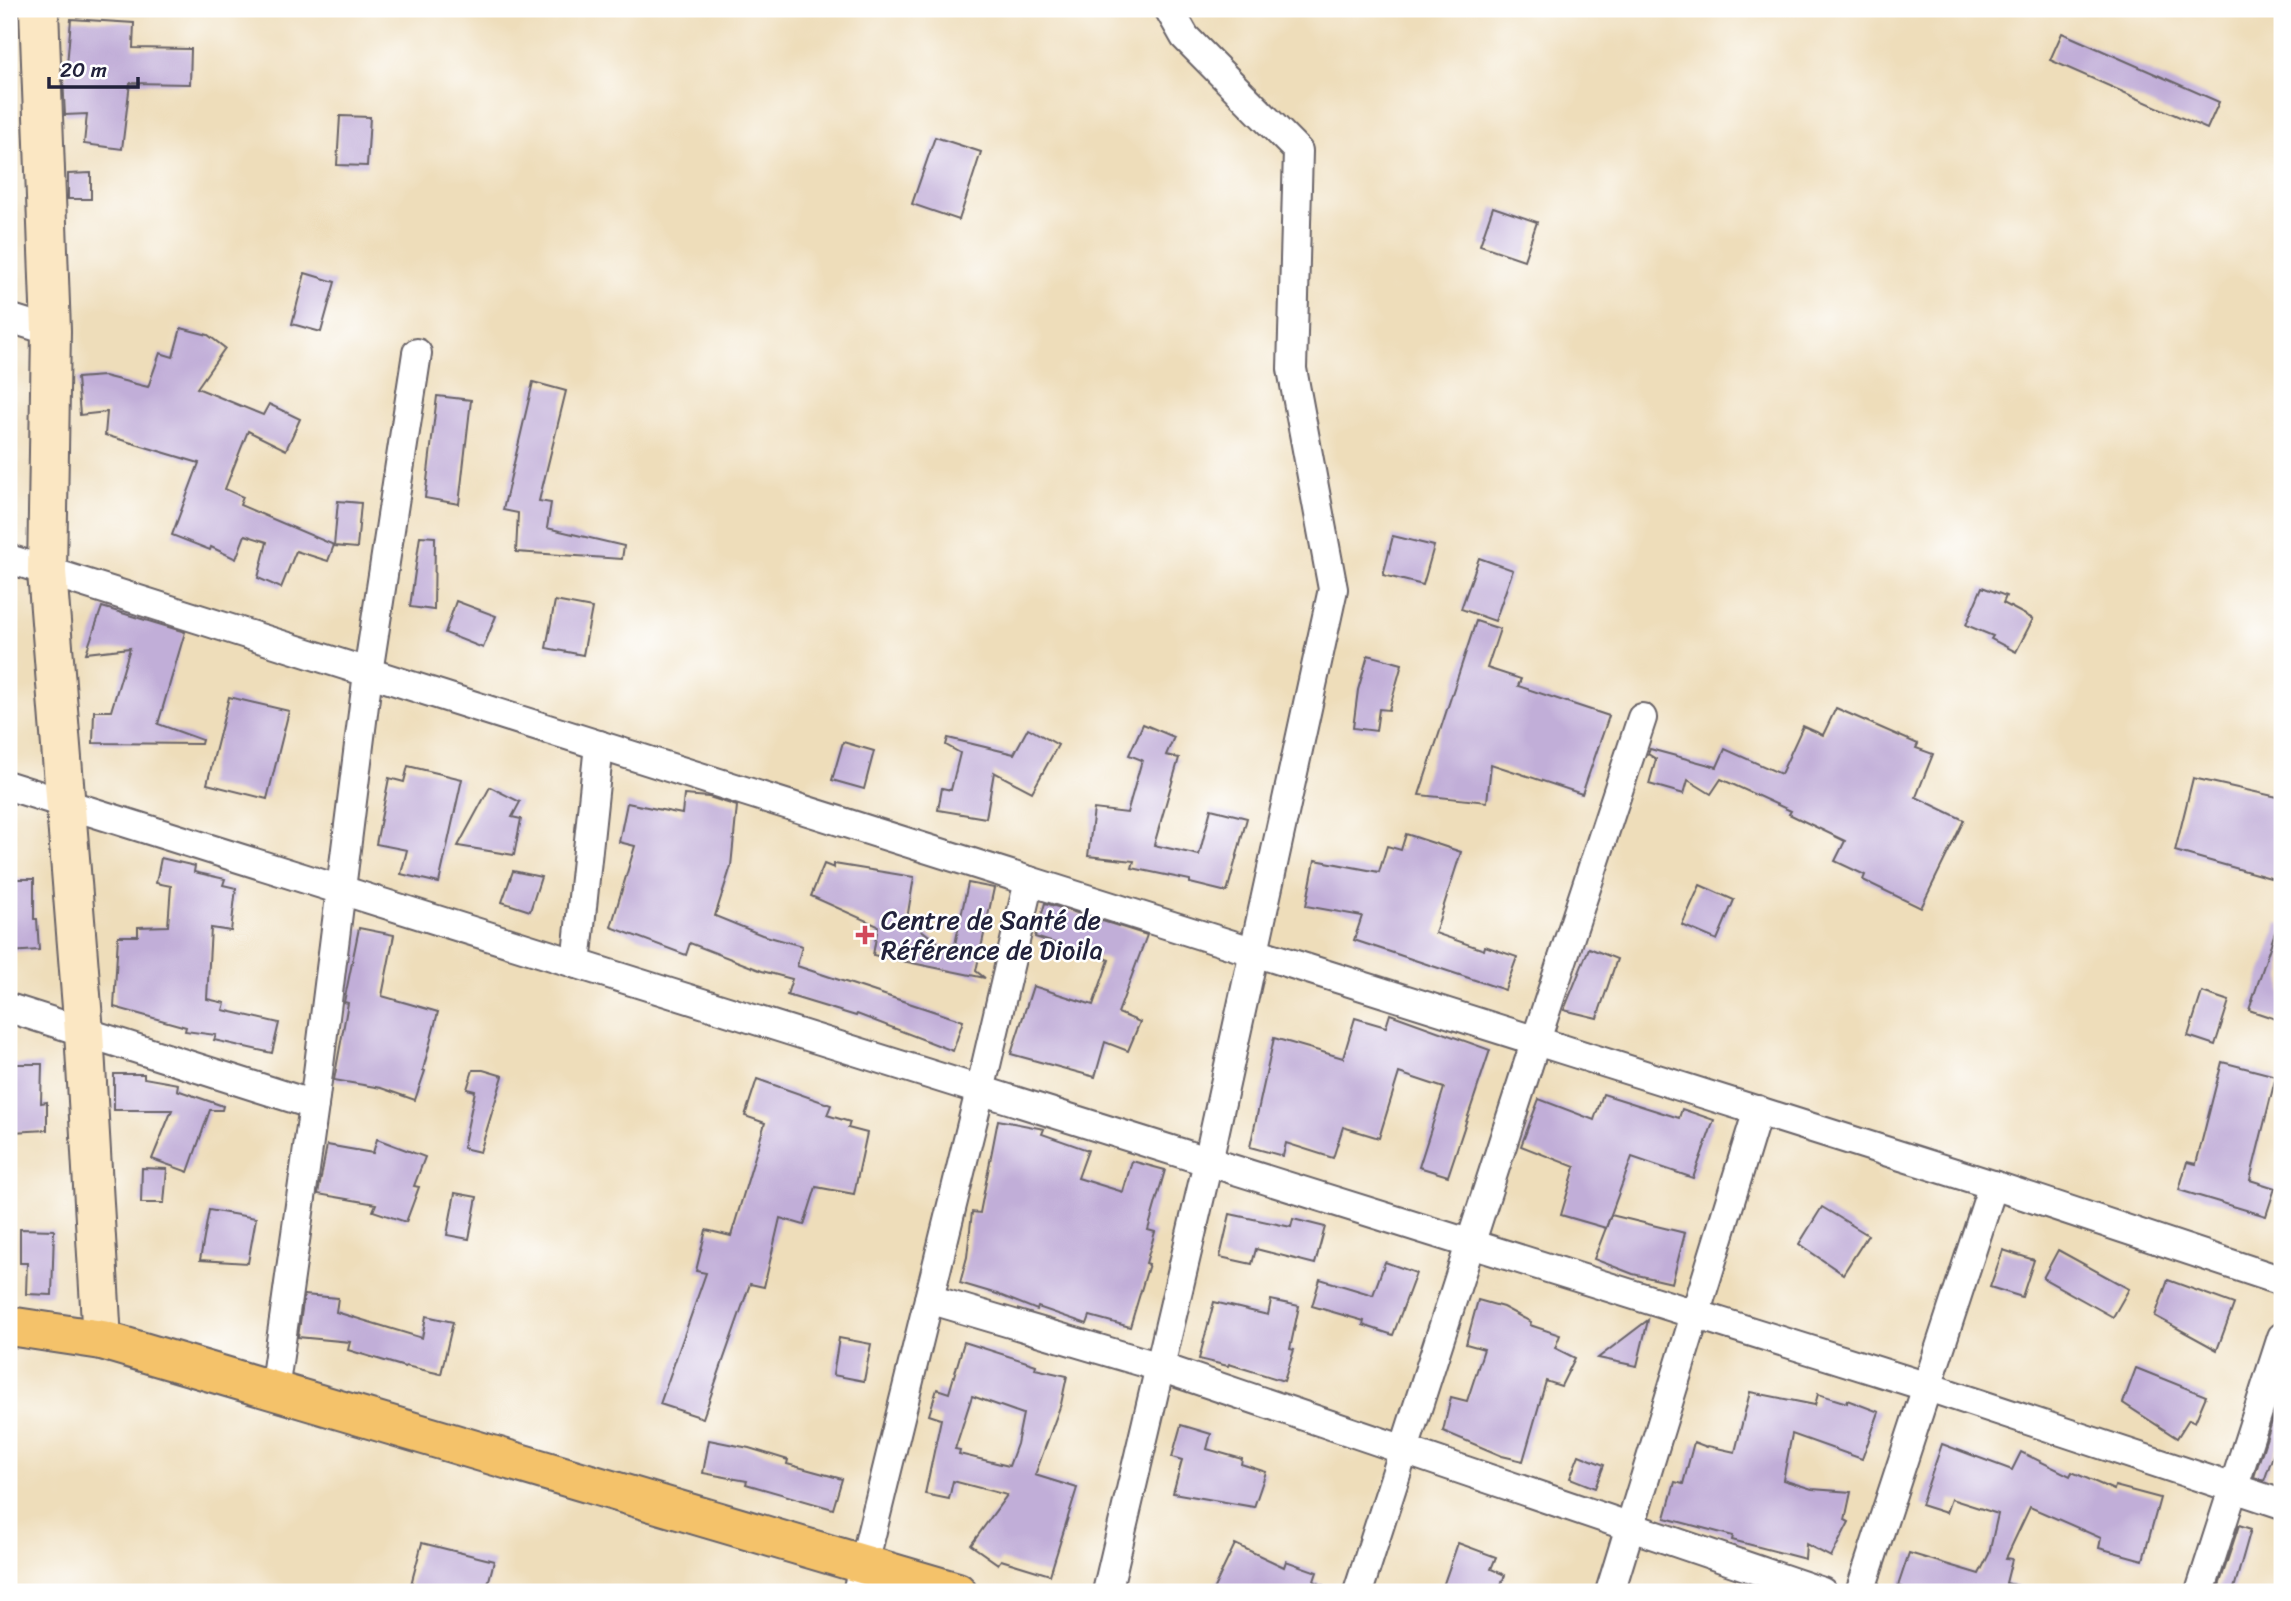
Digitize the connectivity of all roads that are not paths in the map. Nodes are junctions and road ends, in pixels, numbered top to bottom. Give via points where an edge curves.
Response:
1 (39, 9) edge
2 (1169, 9) edge
3 (9, 318) edge
4 (51, 331) junction
5 (417, 353) dead end
6 (9, 559) edge
7 (47, 572) junction
8 (368, 673) junction
9 (1642, 718) dead end
10 (599, 745) junction
11 (9, 786) edge
12 (67, 804) junction
13 (1028, 881) junction
14 (341, 891) junction
15 (1253, 951) junction
16 (576, 964) junction
17 (9, 1008) edge
18 (84, 1032) junction
19 (1536, 1041) junction
20 (980, 1091) junction
21 (314, 1105) junction
22 (1758, 1110) junction
23 (1208, 1162) junction
24 (1993, 1185) junction
25 (1472, 1245) junction
26 (2282, 1281) edge
27 (929, 1299) junction
28 (1697, 1315) junction
29 (9, 1326) edge
30 (2282, 1337) edge
31 (103, 1340) junction
32 (1160, 1367) junction
33 (1928, 1387) junction
34 (274, 1391) junction
35 (1404, 1450) junction
36 (2234, 1489) junction
37 (2282, 1504) edge
38 (1630, 1527) junction
39 (860, 1578) edge
40 (957, 1592) edge
41 (1107, 1592) edge
42 (1358, 1592) edge
43 (1610, 1592) edge
44 (1822, 1592) edge
45 (1860, 1592) edge
46 (2200, 1592) edge

1 - 4 street
2 - 15 street via 1185,37 1298,151 1292,369 1334,589
3 - 4 street
4 - 7 street
5 - 8 street
6 - 7 street
7 - 8 street
7 - 12 street
8 - 10 street
8 - 14 street
9 - 19 street
10 - 13 street
10 - 16 street
11 - 12 street
12 - 14 street
12 - 18 street
13 - 15 street
13 - 20 street
14 - 16 street
14 - 21 street
15 - 19 street
15 - 23 street
16 - 20 street
17 - 18 street
18 - 21 street
18 - 31 street
19 - 22 street
19 - 25 street
20 - 23 street
20 - 27 street
21 - 34 street
22 - 24 street
22 - 28 street
23 - 25 street
23 - 32 street
24 - 26 street
24 - 33 street
25 - 28 street
25 - 35 street
27 - 32 street
27 - 39 street
28 - 33 street
28 - 38 street
29 - 31 main road
30 - 36 street
31 - 34 main road
32 - 35 street
32 - 41 street
33 - 36 street
33 - 45 street
34 - 39 main road
35 - 38 street
35 - 42 street
36 - 37 street
36 - 46 street
38 - 43 street
38 - 44 street
39 - 40 main road

